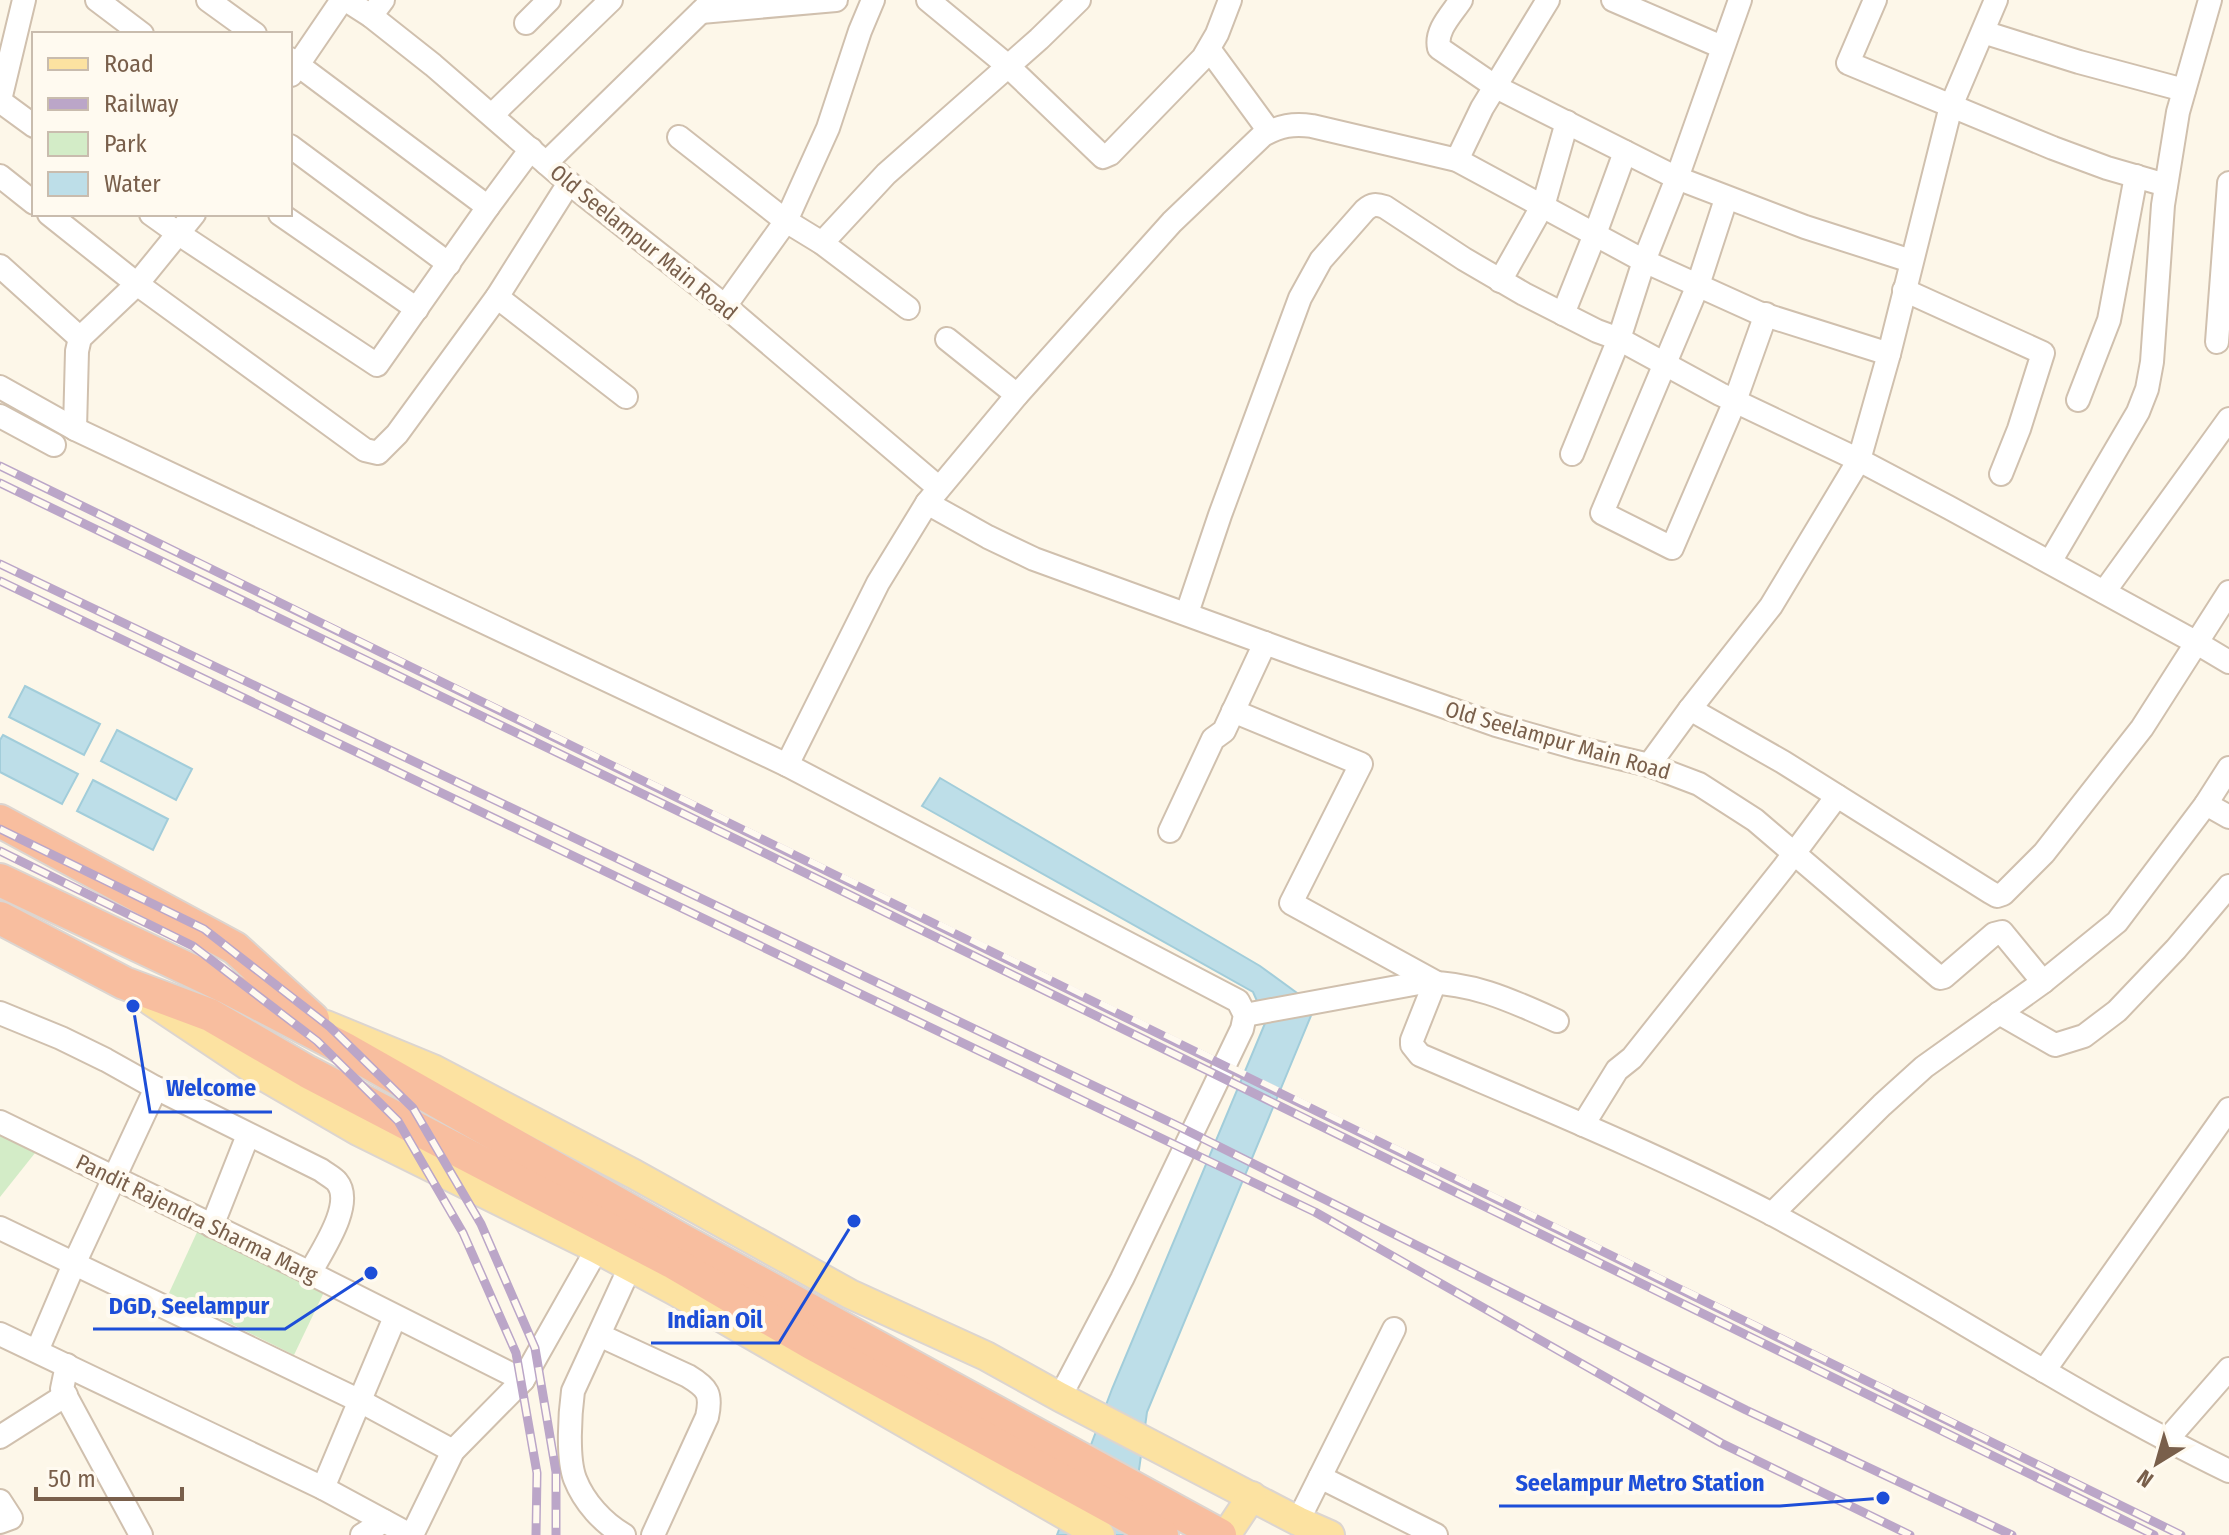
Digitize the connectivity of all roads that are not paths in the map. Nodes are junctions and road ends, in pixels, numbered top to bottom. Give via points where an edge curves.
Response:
1 (24, 0) edge
2 (97, 0) edge
3 (208, 0) edge
4 (344, 0) edge
5 (549, 0) edge
6 (611, 0) edge
7 (836, 0) edge
8 (873, 0) edge
9 (928, 0) edge
10 (1079, 0) edge
11 (1230, 0) edge
12 (1461, 0) edge
13 (1548, 0) edge
14 (1613, 0) edge
15 (1740, 0) edge
16 (1875, 0) edge
17 (1996, 0) edge
18 (2210, 0) edge
19 (707, 6) edge
20 (377, 8) edge
21 (526, 23) dead end
22 (26, 29) edge
23 (139, 32) edge
24 (252, 32) edge
25 (1983, 32) junction
26 (1722, 47) junction
27 (1209, 49) junction
28 (1008, 66) junction
29 (293, 67) edge
30 (1496, 87) junction
31 (2184, 90) junction
32 (0, 100) edge
33 (1951, 106) junction
34 (492, 115) junction
35 (1567, 122) junction
36 (32, 124) edge
37 (1269, 131) junction
38 (679, 137) dead end
39 (292, 147) edge
40 (1625, 152) junction
41 (538, 156) junction
42 (1457, 160) junction
43 (0, 176) edge
44 (2136, 176) junction
45 (1677, 178) junction
46 (569, 183) junction
47 (2229, 183) edge
48 (2166, 185) junction
49 (1726, 199) junction
50 (32, 201) edge
51 (1542, 205) junction
52 (488, 207) junction
53 (52, 216) edge
54 (154, 216) edge
55 (192, 216) edge
56 (283, 216) edge
57 (786, 221) junction
58 (179, 234) junction
59 (1595, 234) junction
60 (822, 243) junction
61 (1644, 261) junction
62 (1911, 261) junction
63 (449, 264) junction
64 (0, 266) edge
65 (1500, 281) junction
66 (137, 284) junction
67 (1698, 285) junction
68 (1904, 290) junction
69 (497, 297) junction
70 (725, 306) junction
71 (908, 308) dead end
72 (417, 309) junction
73 (1563, 314) junction
74 (1766, 314) junction
75 (947, 339) dead end
76 (1619, 339) junction
77 (2217, 342) dead end
78 (79, 345) junction
79 (1889, 354) junction
80 (1665, 364) junction
81 (0, 387) edge
82 (1017, 395) junction
83 (626, 397) dead end
84 (2078, 400) dead end
85 (1735, 401) junction
86 (0, 416) edge
87 (2229, 419) edge
88 (75, 429) junction
89 (54, 445) dead end
90 (1572, 454) dead end
91 (1859, 460) junction
92 (2001, 474) dead end
93 (937, 490) junction
94 (2050, 562) junction
95 (2104, 592) junction
96 (2229, 592) edge
97 (1187, 613) junction
98 (1265, 643) junction
99 (2197, 643) junction
100 (2229, 662) edge
101 (1690, 709) junction
102 (1233, 711) junction
103 (787, 765) junction
104 (1649, 765) junction
105 (2229, 768) edge
106 (1837, 796) junction
107 (2206, 804) junction
108 (2229, 817) edge
109 (0, 821) edge
110 (1170, 831) dead end
111 (1794, 853) junction
112 (0, 880) edge
113 (2229, 886) edge
114 (0, 918) edge
115 (1435, 982) junction
116 (2043, 982) junction
117 (124, 983) junction
118 (228, 988) junction
119 (0, 1013) edge
120 (1999, 1013) junction
121 (1252, 1014) junction
122 (314, 1020) junction
123 (1557, 1021) dead end
124 (345, 1049) junction
125 (402, 1068) junction
126 (156, 1088) junction
127 (2229, 1109) edge
128 (0, 1122) edge
129 (1583, 1125) junction
130 (248, 1135) junction
131 (113, 1177) junction
132 (1772, 1214) junction
133 (212, 1226) junction
134 (0, 1228) edge
135 (597, 1249) junction
136 (74, 1264) junction
137 (630, 1267) junction
138 (310, 1273) junction
139 (395, 1317) junction
140 (1394, 1329) dead end
141 (0, 1334) edge
142 (599, 1335) junction
143 (37, 1351) junction
144 (67, 1365) junction
145 (2229, 1369) edge
146 (2044, 1371) junction
147 (523, 1380) junction
148 (66, 1395) junction
149 (1060, 1397) junction
150 (360, 1401) junction
151 (0, 1437) edge
152 (2166, 1441) junction
153 (453, 1451) junction
154 (2229, 1471) edge
155 (1320, 1477) junction
156 (323, 1488) junction
157 (1252, 1496) junction
158 (384, 1521) junction
159 (1294, 1528) edge
160 (141, 1535) edge
161 (362, 1535) edge
162 (411, 1535) edge
163 (624, 1535) edge
164 (653, 1535) edge
165 (1100, 1535) edge
166 (1162, 1535) edge
167 (1220, 1535) edge
168 (1226, 1535) edge
169 (1330, 1535) edge
170 (1436, 1535) edge

1 - 22 street
2 - 23 street
3 - 24 street
4 - 20 street, Old Seelampur Main Road
4 - 29 street
5 - 21 street
6 - 34 street
7 - 19 street
8 - 57 street via 828,128
9 - 28 street
10 - 28 street
11 - 27 street
12 - 30 street via 1440,31 1439,48
13 - 30 street
14 - 26 street
15 - 26 street
16 - 33 street via 1848,63
17 - 25 street
18 - 31 street
19 - 41 street
20 - 34 street, Old Seelampur Main Road
22 - 32 street
25 - 31 street
25 - 33 street
26 - 45 street
27 - 28 street via 1107,156
27 - 37 street
28 - 60 street via 886,174
29 - 52 street
30 - 35 street
30 - 42 street
31 - 48 street
32 - 36 street
33 - 44 street
33 - 62 street
34 - 41 street, Old Seelampur Main Road
35 - 40 street
35 - 51 street
37 - 42 street via 1298,124
37 - 82 street via 1172,222
38 - 57 street
39 - 63 street
40 - 45 street
40 - 59 street
41 - 46 street, Old Seelampur Main Road
41 - 52 street
42 - 51 street
43 - 50 street
44 - 48 street
44 - 84 street via 2109,320
45 - 49 street
45 - 61 street
46 - 69 street
46 - 70 street, Old Seelampur Main Road
47 - 77 street
48 - 94 street via 2147,389
49 - 62 street
49 - 67 street
51 - 59 street
51 - 65 street
52 - 63 street
53 - 66 street
54 - 58 street
55 - 58 street
56 - 72 street
57 - 60 street
57 - 70 street
58 - 66 street
58 - 72 street via 375,365
59 - 61 street
59 - 73 street
60 - 71 street
61 - 67 street
61 - 76 street
62 - 68 street
63 - 72 street
64 - 78 street
65 - 73 street
65 - 97 street via 1385,207 1365,210 1321,260 1300,298
66 - 69 street via 373,454 397,434
66 - 78 street
67 - 74 street
67 - 80 street
68 - 79 street
68 - 92 street via 2043,353
69 - 83 street
70 - 93 street, Old Seelampur Main Road
73 - 76 street
74 - 79 street
74 - 85 street
75 - 82 street
76 - 80 street
76 - 90 street
78 - 88 street
79 - 91 street
80 - 85 street
80 - 85 street via 1602,513 1672,548
81 - 88 street
82 - 93 street
85 - 91 street
86 - 89 street
87 - 95 street
88 - 103 street
91 - 94 street
91 - 101 street via 1771,606
93 - 97 street, Old Seelampur Main Road via 1022,554
93 - 103 street via 878,583
94 - 95 street
95 - 99 street
96 - 99 street
97 - 98 street, Old Seelampur Main Road
98 - 102 street
98 - 104 street, Old Seelampur Main Road via 1496,725
99 - 100 street
99 - 106 street via 2080,810 2003,894 1990,892
101 - 104 street
101 - 106 street
102 - 110 street via 1224,731 1213,739
102 - 115 street via 1361,764 1291,903
103 - 121 street via 1228,995
104 - 111 street, Old Seelampur Main Road via 1699,784
105 - 107 street
106 - 111 street
107 - 108 street
107 - 116 street via 2117,922
109 - 122 highway via 235,948
111 - 116 street, Old Seelampur Main Road via 1940,978 2002,932
111 - 129 street via 1632,1058 1617,1070
112 - 118 highway
113 - 120 street via 2117,1011 2084,1036 2055,1045
114 - 117 highway
115 - 121 street
115 - 123 street via 1487,991
115 - 129 street via 1412,1040 1415,1051
116 - 120 street
117 - 135 main road via 265,1077 358,1131
117 - 166 highway via 210,1015 308,1072 672,1262
118 - 122 main road
118 - 124 highway
119 - 126 street
120 - 132 street via 1924,1067
121 - 149 street
122 - 124 highway
122 - 125 main road
124 - 125 highway
125 - 149 main road via 433,1069 850,1294 951,1339
125 - 167 highway via 443,1103
126 - 130 street
126 - 131 street
127 - 146 street
128 - 131 street, Pandit Rajendra Sharma Marg
129 - 132 street
130 - 133 street
130 - 138 street via 321,1170 337,1182 343,1195 341,1212
131 - 133 street, Pandit Rajendra Sharma Marg
131 - 136 street
132 - 146 street
133 - 138 street, Pandit Rajendra Sharma Marg
134 - 136 street
135 - 137 main road
135 - 147 street
136 - 143 street
136 - 150 street
137 - 142 street
137 - 165 main road
138 - 139 street, Pandit Rajendra Sharma Marg
139 - 147 street, Pandit Rajendra Sharma Marg
139 - 150 street
140 - 155 street
141 - 143 street
142 - 163 street via 573,1391 574,1477 597,1515
142 - 164 street via 688,1376 709,1396 707,1417
143 - 144 street
144 - 148 street via 62,1389
144 - 156 street
145 - 152 street
146 - 152 street
147 - 153 street
148 - 151 street
148 - 160 street
149 - 157 main road
150 - 153 street
150 - 156 street
152 - 154 street
153 - 162 street
155 - 159 street
155 - 170 street
156 - 158 street
157 - 159 main road
157 - 168 main road
158 - 161 street
158 - 162 street
159 - 169 main road

